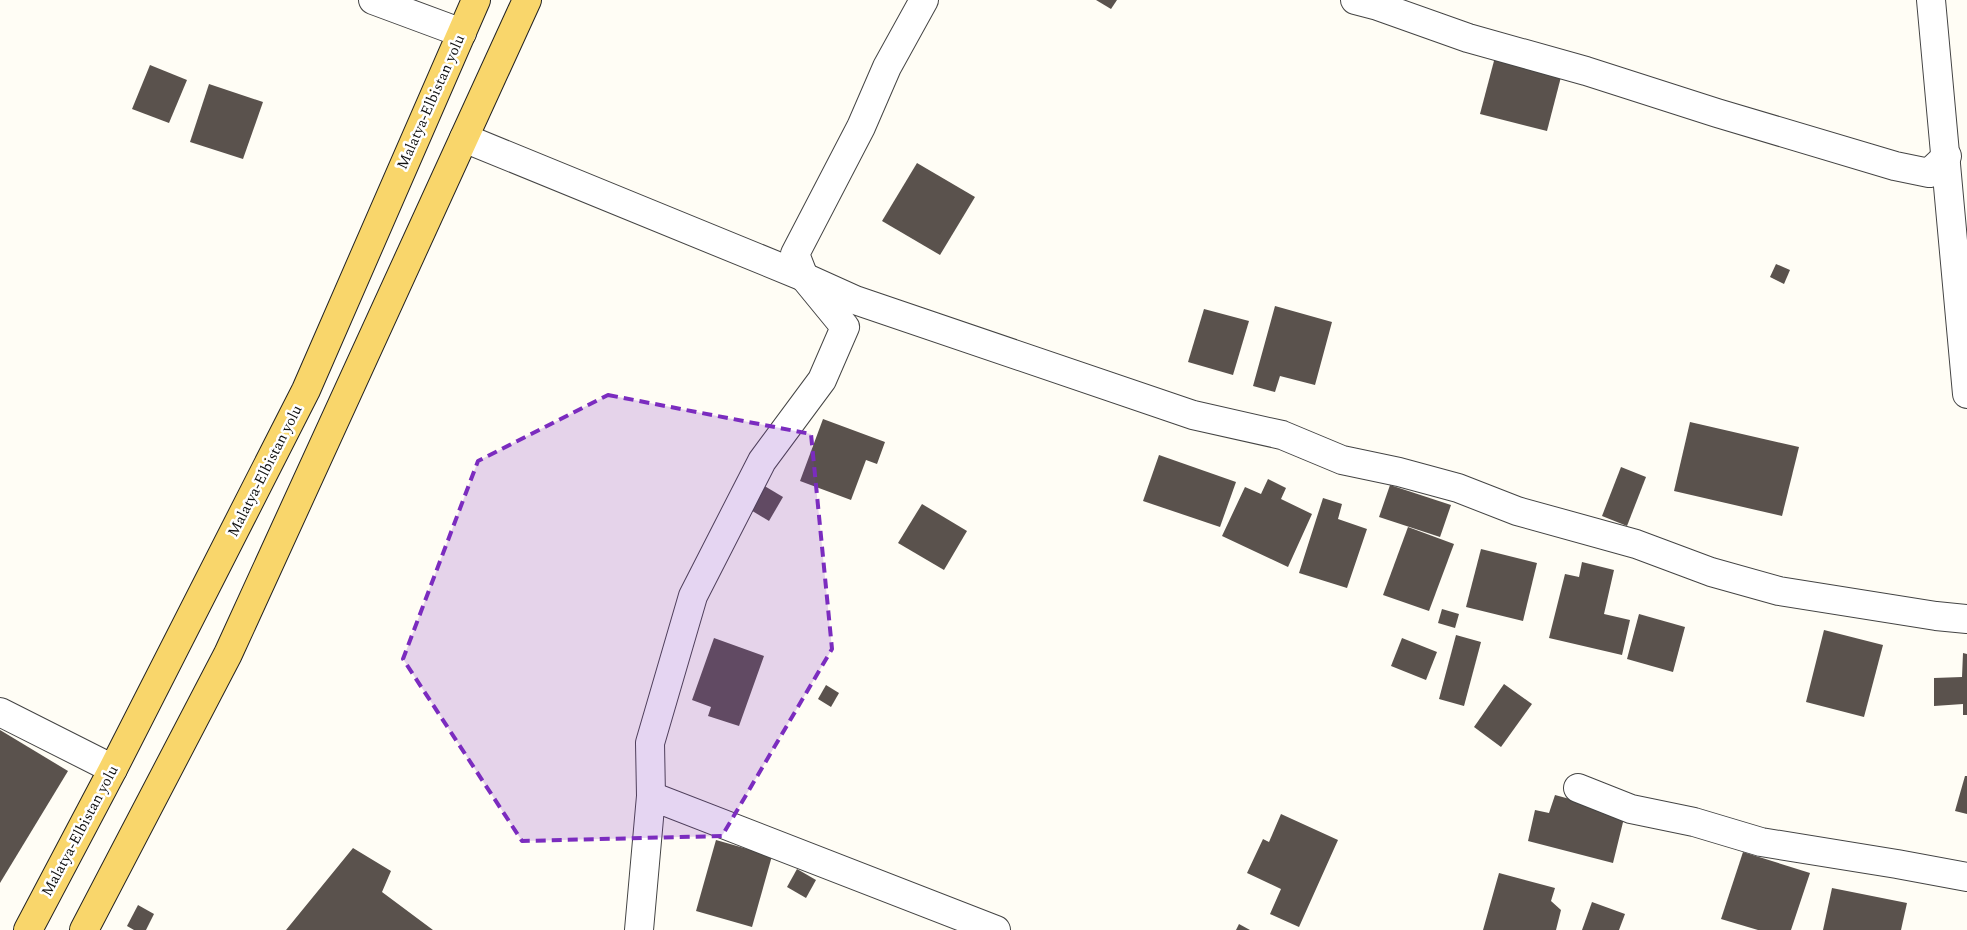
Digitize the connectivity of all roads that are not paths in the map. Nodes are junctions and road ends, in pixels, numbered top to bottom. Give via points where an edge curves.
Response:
1 (373, 0) edge
2 (476, 0) edge
3 (527, 0) edge
4 (924, 0) edge
5 (1355, 0) edge
6 (1931, 0) edge
7 (462, 33) junction
8 (464, 138) junction
9 (1947, 156) junction
10 (804, 277) junction
11 (1967, 394) edge
12 (1967, 619) edge
13 (0, 712) edge
14 (113, 768) junction
15 (1578, 788) dead end
16 (651, 796) junction
17 (1967, 878) edge
18 (28, 930) edge
19 (84, 930) edge
20 (639, 930) edge
21 (996, 930) edge

1 - 7 street
2 - 7 main road, Malatya-Elbistan yolu
3 - 8 main road
4 - 10 street via 887,67 861,127 795,254
5 - 9 street via 1468,38 1895,166 1929,173
6 - 9 street
7 - 14 main road, Malatya-Elbistan yolu via 306,390
8 - 10 street
8 - 19 main road via 228,654
9 - 11 street
10 - 12 street via 855,300 1193,415 1282,436 1342,460 1458,488 1517,511 1636,544 1720,574 1779,591
10 - 16 street via 845,327 822,380 762,461 693,596 650,743
13 - 14 street
14 - 18 main road, Malatya-Elbistan yolu
15 - 17 street via 1631,809 1694,822 1761,842
16 - 20 street
16 - 21 street

